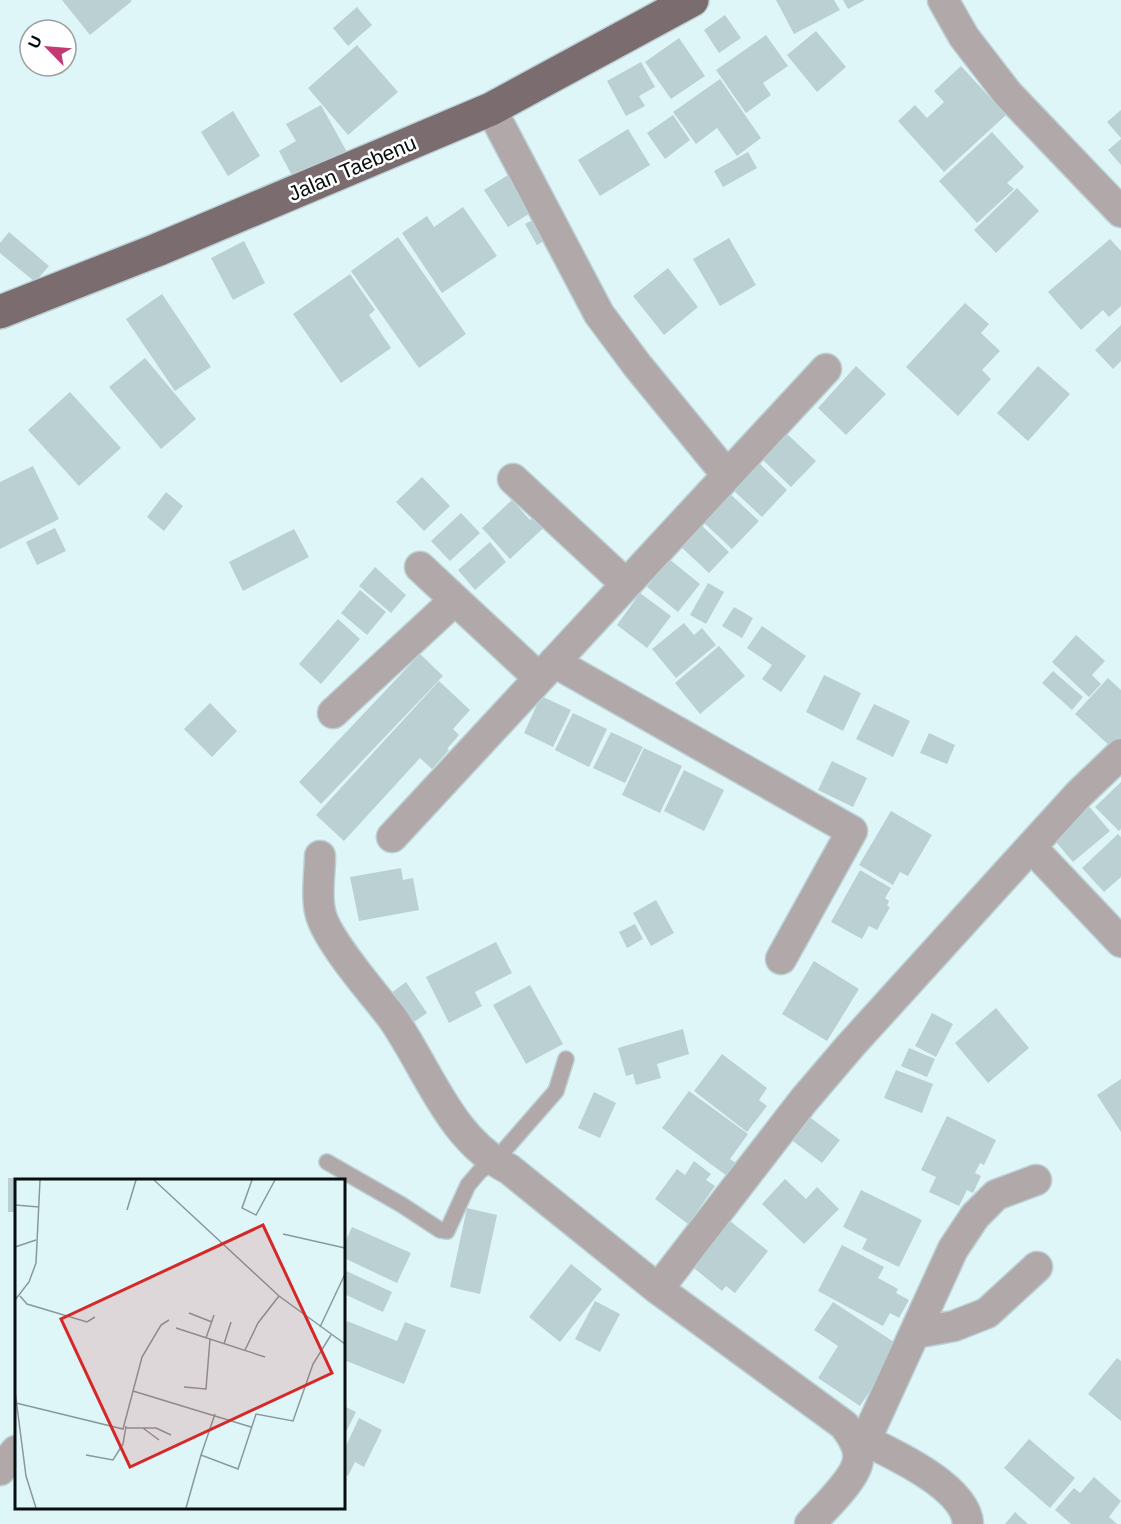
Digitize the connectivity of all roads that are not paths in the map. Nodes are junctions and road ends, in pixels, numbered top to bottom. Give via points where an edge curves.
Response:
1 (692, 0) edge
2 (943, 0) edge
3 (491, 109) junction
4 (1121, 212) edge
5 (0, 312) edge
6 (826, 369) dead end
7 (728, 475) junction
8 (513, 479) dead end
9 (420, 567) dead end
10 (626, 584) junction
11 (455, 600) junction
12 (546, 670) junction
13 (333, 714) dead end
14 (1121, 754) edge
15 (392, 837) dead end
16 (1032, 847) junction
17 (320, 856) dead end
18 (1121, 942) edge
19 (781, 959) dead end
20 (566, 1059) dead end
21 (327, 1162) dead end
22 (495, 1162) junction
23 (1036, 1180) dead end
24 (1037, 1267) dead end
25 (658, 1289) junction
26 (915, 1333) junction
27 (858, 1437) junction
28 (15, 1452) edge
29 (0, 1470) edge
30 (810, 1524) edge
31 (968, 1524) edge

1 - 3 main road, Jalan Taebenu
2 - 4 street via 964,37 1008,94
3 - 5 main road, Jalan Taebenu
3 - 7 street via 599,314
6 - 7 street
7 - 10 street
8 - 10 street
9 - 11 street
10 - 12 street
11 - 12 street
11 - 13 street
12 - 15 street
12 - 19 street via 852,831
14 - 16 street
16 - 18 street
16 - 25 street via 804,1100
17 - 22 street via 319,911 336,943 393,1019 443,1106
20 - 22 lane via 556,1091
21 - 22 lane via 447,1231 468,1185
22 - 25 street via 509,1169
23 - 26 street via 996,1195 975,1216 953,1249
24 - 26 street via 987,1313 954,1326
25 - 27 street
26 - 27 street
27 - 30 street via 858,1460 850,1478
27 - 31 street via 922,1469 959,1501
28 - 29 street

